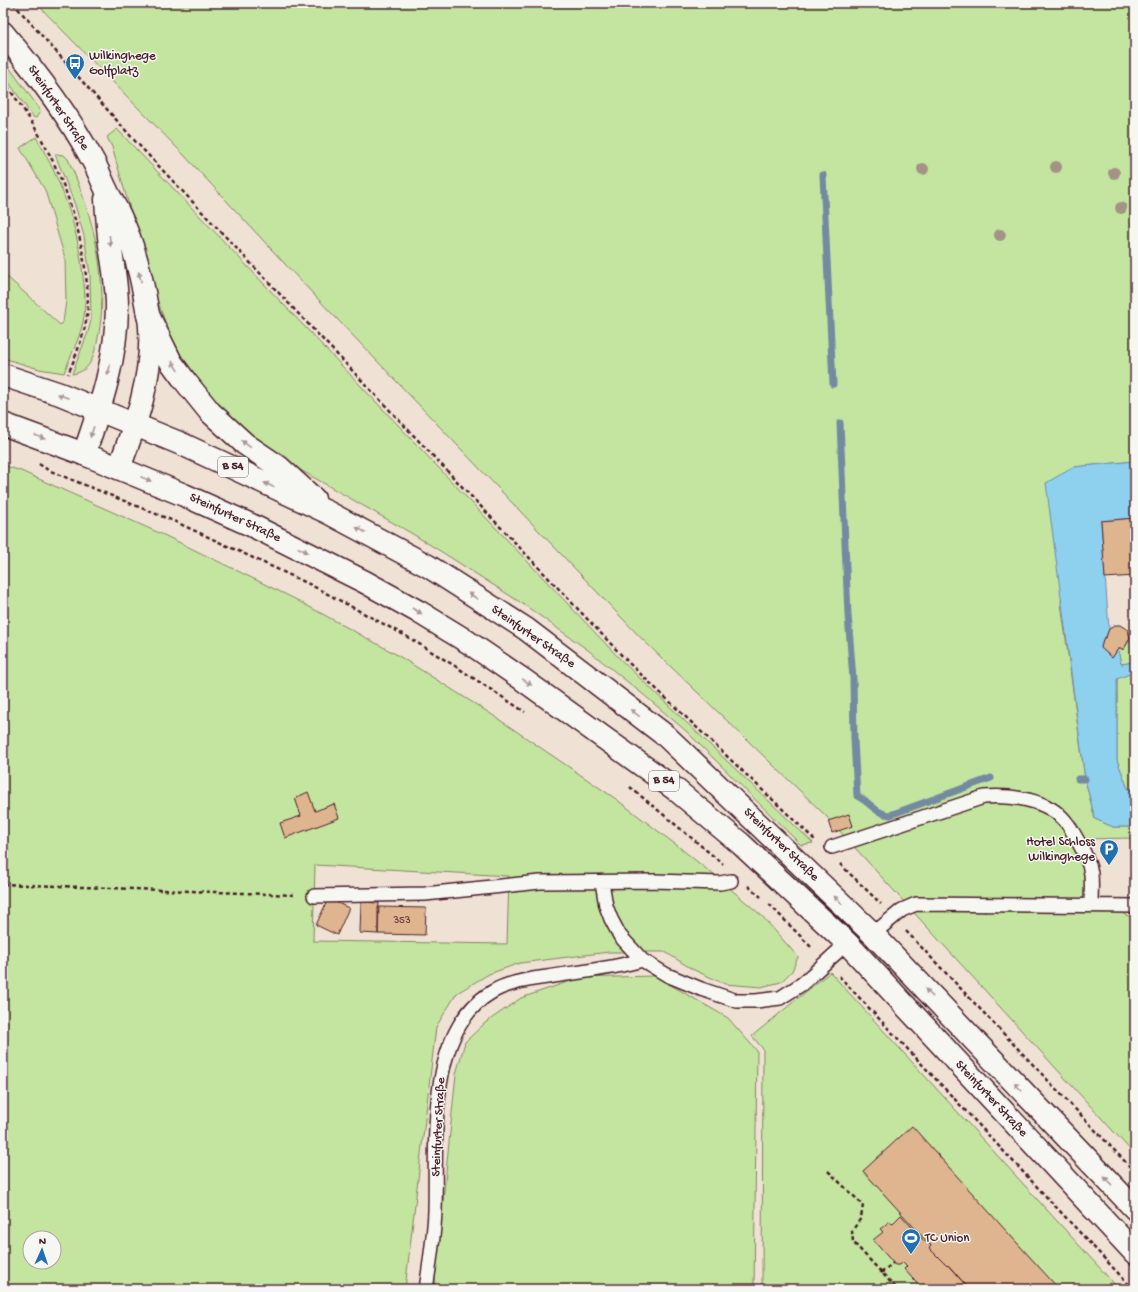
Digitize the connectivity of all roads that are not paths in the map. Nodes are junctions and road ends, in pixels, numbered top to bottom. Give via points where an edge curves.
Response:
1 (3, 33) edge
2 (105, 188) junction
3 (148, 315) junction
4 (3, 375) edge
5 (99, 410) junction
6 (3, 424) edge
7 (135, 425) junction
8 (84, 454) junction
9 (119, 468) junction
10 (329, 513) junction
11 (826, 845) road end
12 (731, 881) dead end
13 (602, 882) junction
14 (314, 896) road end
15 (1091, 905) junction
16 (1135, 906) edge
17 (873, 934) junction
18 (847, 943) junction
19 (642, 960) junction
20 (1135, 1209) edge
21 (1135, 1253) edge
22 (426, 1289) edge

1 - 2 main road, Steinfurter Straße via 68,118 93,160
3 -> 2 main road, Steinfurter Straße via 129,238
2 -> 5 main road, Steinfurter Straße via 116,288 116,330
3 - 7 main road, Steinfurter Straße via 148,367
10 -> 3 main road via 279,467 245,444 210,412 171,362
5 -> 4 main road, B 54
5 - 7 main road, Steinfurter Straße / B 54
5 -> 8 main road, Steinfurter Straße
6 -> 8 main road, B 54
7 - 9 main road, Steinfurter Straße
10 -> 7 main road, Steinfurter Straße / B 54 via 184,445
8 - 9 main road, Steinfurter Straße / B 54
9 -> 18 main road, Steinfurter Straße / B 54 via 184,495 314,556 406,604 468,642 675,789 741,844
17 -> 10 main road, Steinfurter Straße / B 54 via 666,736 526,629 428,566
11 - 15 lane via 984,797 1018,797 1051,810 1065,821 1074,834 1084,851 1091,874
12 - 13 lane
13 - 14 lane via 540,882 425,894
13 - 19 lane via 611,919 620,936
15 - 16 lane
15 - 17 lane via 916,904 893,916
20 -> 17 main road, Steinfurter Straße / B 54
18 - 19 lane via 802,984 780,998 756,1001 737,1001 701,989 667,975
18 - 21 main road, Steinfurter Straße / B 54
19 - 22 lane, Steinfurter Straße via 522,980 492,991 471,1008 458,1026 442,1069 438,1102 435,1212

